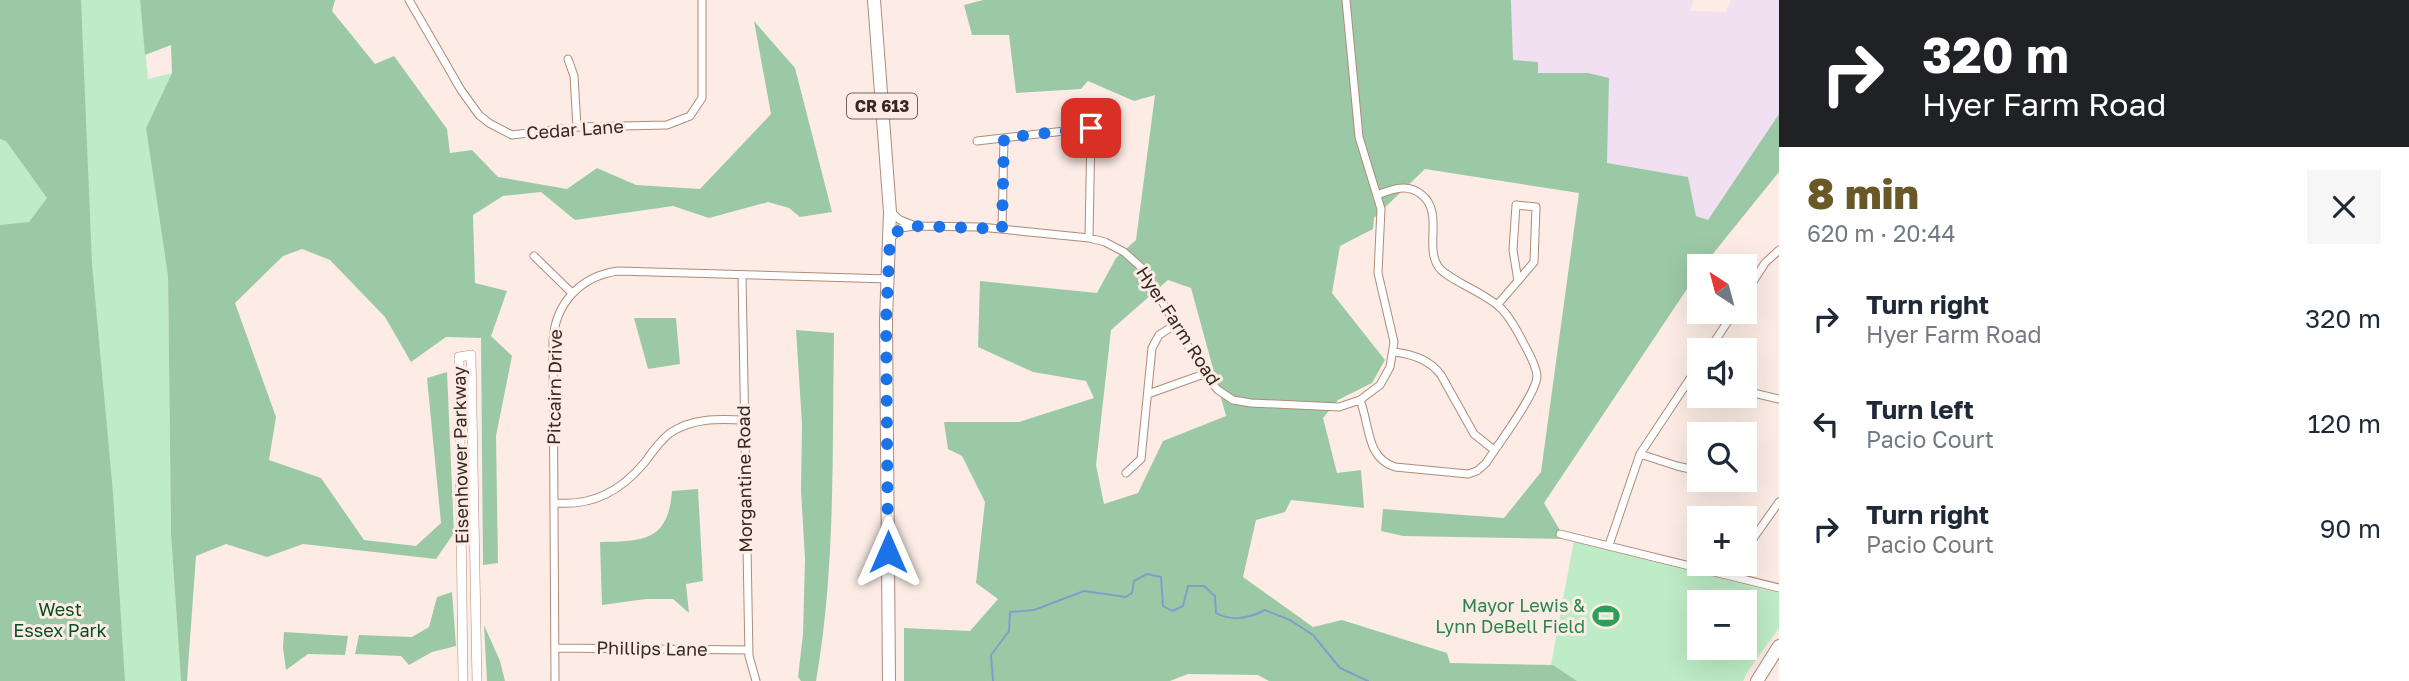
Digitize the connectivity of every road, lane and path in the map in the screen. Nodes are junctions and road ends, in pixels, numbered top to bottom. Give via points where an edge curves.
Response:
1 (409, 0) edge
2 (702, 0) edge
3 (874, 0) edge
4 (1346, 0) edge
5 (568, 59) dead end
6 (576, 127) junction
7 (1004, 138) junction
8 (977, 141) dead end
9 (1377, 195) junction
10 (890, 212) junction
11 (914, 226) junction
12 (1002, 229) junction
13 (1089, 238) junction
14 (890, 239) junction
15 (1779, 250) edge
16 (534, 256) dead end
17 (742, 276) junction
18 (1757, 276) edge
19 (888, 279) junction
20 (1518, 281) junction
21 (572, 293) junction
22 (1498, 304) junction
23 (1176, 324) junction
24 (1394, 352) junction
25 (1204, 374) junction
26 (1687, 389) edge
27 (1148, 394) junction
28 (1757, 394) edge
29 (1360, 400) junction
30 (1779, 400) edge
31 (743, 420) junction
32 (1494, 450) junction
33 (1640, 454) junction
34 (1687, 468) edge
35 (1126, 473) dead end
36 (1779, 502) edge
37 (555, 503) junction
38 (1757, 533) edge
39 (1560, 534) dead end
40 (1609, 545) junction
41 (1687, 564) edge
42 (1735, 576) edge
43 (1779, 588) edge
44 (1779, 646) edge
45 (555, 648) junction
46 (749, 650) junction
47 (463, 681) edge
48 (477, 681) edge
49 (555, 681) edge
50 (756, 681) edge
51 (889, 681) edge
52 (1757, 681) edge

1 - 6 street, Cedar Lane via 461,90 489,123 512,135
2 - 6 street, Cedar Lane via 702,98 690,116 667,125
3 - 10 main road, CR 613
4 - 9 street via 1359,137
5 - 6 street via 574,76
7 - 8 street
7 - 12 street
7 - 13 street via 1091,128
9 - 22 street via 1408,188 1425,198 1433,215 1434,253 1440,268
9 - 24 street via 1382,217 1378,273
10 - 11 street, Hyer Farm Road
10 - 14 main road, CR 613
11 - 12 street, Hyer Farm Road
11 - 14 street via 901,228
12 - 13 street, Hyer Farm Road
13 - 23 street, Hyer Farm Road via 1112,245 1137,262
14 - 19 main road, CR 613
15 - 18 street
16 - 21 street
17 - 19 street
17 - 21 street via 618,271 590,279
17 - 31 street, Morgantine Road
19 - 51 main road, CR 613
20 - 20 street via 1513,250 1516,205 1536,206 1534,262
20 - 22 street
21 - 37 street, Pitcairn Drive via 559,312 553,334
22 - 32 street via 1523,342 1537,379
23 - 25 street, Hyer Farm Road
23 - 27 street via 1154,342
24 - 29 street via 1384,379
24 - 32 street via 1411,354 1434,366 1474,434
25 - 27 street
25 - 29 street, Hyer Farm Road via 1223,394 1245,403 1328,408
26 - 33 street
27 - 35 street via 1141,459
28 - 30 street
29 - 32 street via 1374,451 1390,466 1468,474 1481,468
31 - 37 street via 711,419 686,425 664,438 633,476 611,493 584,502
31 - 46 street, Morgantine Road
33 - 34 street
33 - 40 street
36 - 38 street
37 - 45 street, Pitcairn Drive
39 - 40 street
40 - 41 street
42 - 43 street
44 - 52 main road
45 - 46 street, Phillips Lane
45 - 49 street, Pitcairn Drive
46 - 50 street, Morgantine Road
47 - 48 street, Eisenhower Parkway via 459,357 471,355

